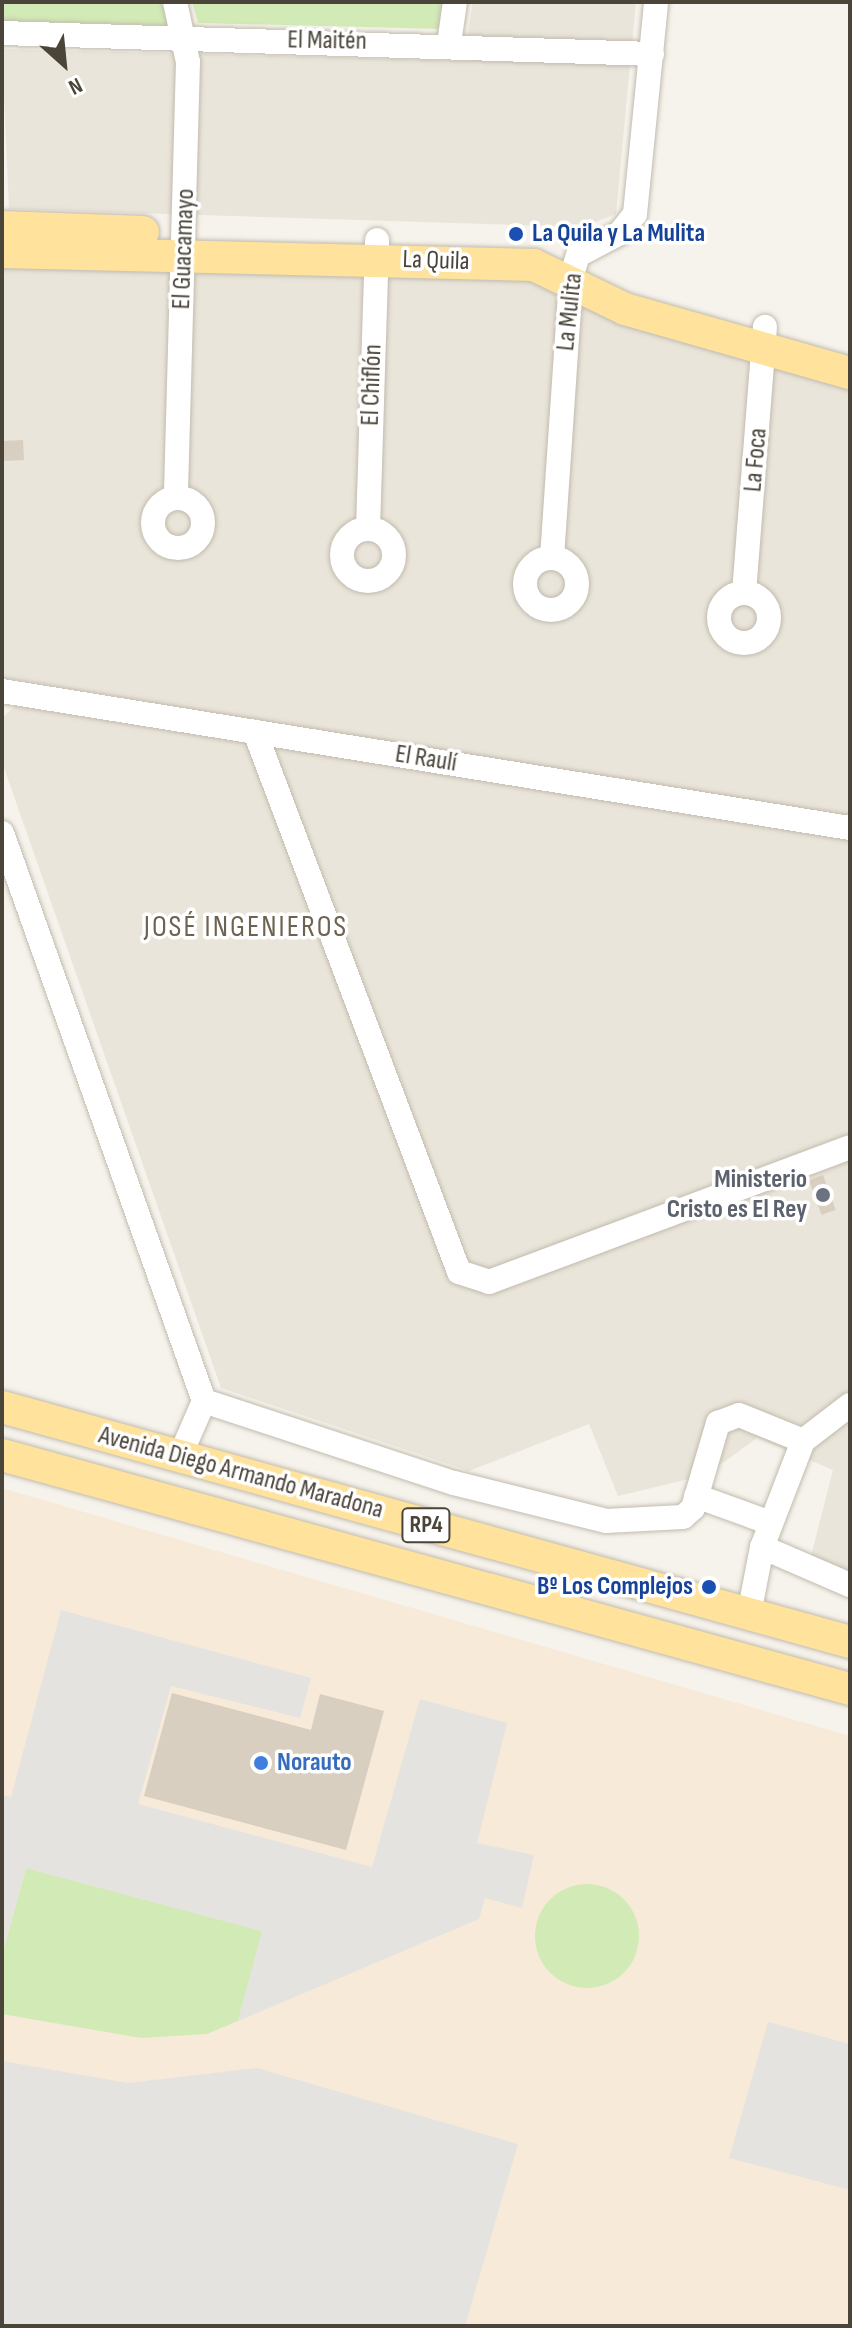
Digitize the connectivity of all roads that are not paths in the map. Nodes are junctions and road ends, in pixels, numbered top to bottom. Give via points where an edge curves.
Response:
1 (175, 2) edge
2 (455, 2) edge
3 (656, 2) edge
4 (2, 33) edge
5 (185, 38) junction
6 (449, 44) junction
7 (652, 54) junction
8 (2, 227) edge
9 (184, 243) junction
10 (377, 250) junction
11 (2, 252) edge
12 (573, 269) junction
13 (765, 338) junction
14 (850, 350) edge
15 (850, 373) edge
16 (176, 498) dead end
17 (368, 529) dead end
18 (552, 558) dead end
19 (744, 593) dead end
20 (2, 691) edge
21 (255, 732) junction
22 (850, 828) edge
23 (2, 833) edge
24 (850, 1147) edge
25 (204, 1401) junction
26 (850, 1405) edge
27 (2, 1407) edge
28 (803, 1441) junction
29 (2, 1455) edge
30 (180, 1456) junction
31 (696, 1496) junction
32 (768, 1522) junction
33 (762, 1547) junction
34 (850, 1585) edge
35 (749, 1614) junction
36 (850, 1642) edge
37 (850, 1689) edge

1 - 5 street, El Guacamayo
2 - 6 street
3 - 7 street, La Mulita
4 - 5 street, El Maitén
5 - 6 street, El Maitén
5 - 9 street, El Guacamayo
6 - 7 street, El Maitén
7 - 12 street, La Mulita via 635,214 620,233
8 - 9 main road, La Quila
9 - 10 main road, La Quila
9 - 11 main road, La Quila
9 - 16 street, El Guacamayo
10 - 12 main road, La Quila
10 - 17 street, El Chiflón
12 - 13 main road, La Quila via 625,309
12 - 18 street, La Mulita
13 - 14 main road, La Quila
13 - 15 main road, La Quila
13 - 19 street, La Foca
20 - 21 street, El Raulí
21 - 22 street, El Raulí
21 - 24 street via 459,1272 489,1282
23 - 25 street
25 - 30 street
25 - 31 street via 584,1517 670,1522 693,1508
26 - 28 street
27 - 30 main road, Avenida Diego Armando Maradona / RP4
28 - 31 street via 728,1415 718,1423
28 - 32 street
29 - 37 main road, Avenida Diego Armando Maradona / RP4
30 - 35 main road, Avenida Diego Armando Maradona / RP4
31 - 32 street
32 - 33 street
33 - 34 street
33 - 35 street
35 - 36 main road, Avenida Diego Armando Maradona / RP4

